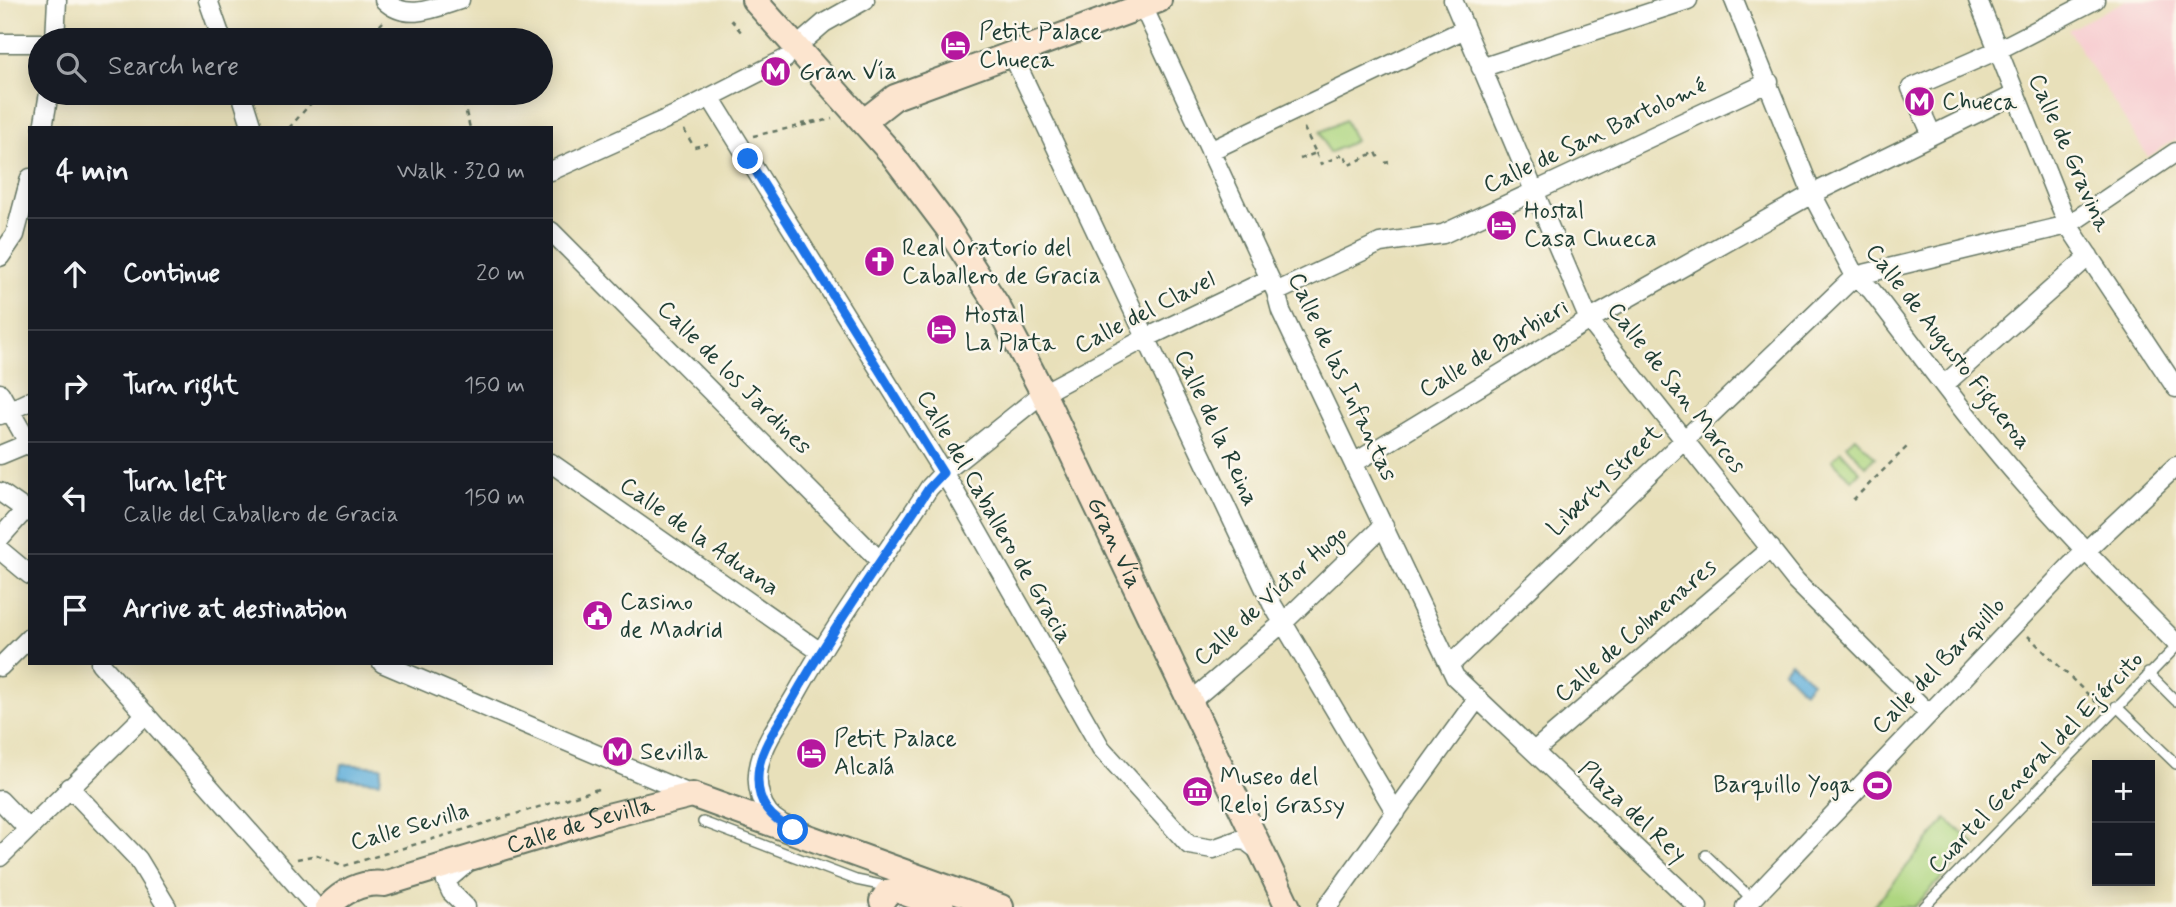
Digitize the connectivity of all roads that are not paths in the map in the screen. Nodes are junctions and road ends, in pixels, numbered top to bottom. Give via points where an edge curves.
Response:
1 (57, 0) edge
2 (208, 0) edge
3 (460, 0) edge
4 (754, 0) edge
5 (865, 0) edge
6 (1453, 0) edge
7 (1688, 0) edge
8 (1734, 0) edge
9 (1978, 0) edge
10 (2095, 0) edge
11 (1147, 2) edge
12 (389, 4) edge
13 (56, 28) edge
14 (218, 28) edge
15 (1465, 29) junction
16 (0, 43) edge
17 (28, 43) edge
18 (1998, 50) junction
19 (790, 53) junction
20 (1012, 54) junction
21 (1481, 68) junction
22 (1769, 82) junction
23 (2016, 94) junction
24 (710, 97) junction
25 (48, 105) edge
26 (245, 105) edge
27 (867, 125) junction
28 (43, 126) edge
29 (251, 126) edge
30 (1932, 135) junction
31 (1210, 151) junction
32 (2174, 157) edge
33 (553, 170) edge
34 (28, 186) edge
35 (1533, 192) junction
36 (1812, 194) junction
37 (2068, 225) junction
38 (553, 233) edge
39 (15, 235) edge
40 (2089, 256) junction
41 (0, 257) edge
42 (1855, 276) junction
43 (1273, 286) junction
44 (1589, 320) junction
45 (1146, 338) junction
46 (1945, 384) junction
47 (2176, 388) edge
48 (0, 393) edge
49 (1043, 393) junction
50 (28, 402) edge
51 (6, 413) edge
52 (1684, 439) junction
53 (26, 445) edge
54 (0, 455) edge
55 (1354, 463) junction
56 (553, 464) edge
57 (2176, 466) edge
58 (943, 473) junction
59 (0, 492) edge
60 (17, 514) edge
61 (1384, 524) junction
62 (0, 538) edge
63 (1771, 548) junction
64 (0, 550) edge
65 (2086, 551) junction
66 (880, 561) junction
67 (28, 573) edge
68 (1285, 621) junction
69 (28, 640) edge
70 (2176, 645) edge
71 (819, 651) junction
72 (102, 665) edge
73 (387, 665) edge
74 (1450, 665) junction
75 (0, 667) edge
76 (2148, 673) junction
77 (1476, 699) junction
78 (2176, 701) edge
79 (1190, 702) junction
80 (2116, 706) junction
81 (1928, 713) junction
82 (146, 714) junction
83 (1534, 751) junction
84 (2176, 764) edge
85 (69, 787) junction
86 (692, 795) junction
87 (0, 800) edge
88 (1396, 813) junction
89 (704, 822) dead end
90 (28, 829) junction
91 (793, 830) junction
92 (1262, 853) junction
93 (1706, 855) dead end
94 (0, 857) edge
95 (432, 859) dead end
96 (472, 860) junction
97 (369, 885) junction
98 (891, 892) edge
99 (1749, 903) edge
100 (167, 907) edge
101 (316, 907) edge
102 (327, 907) edge
103 (466, 907) edge
104 (942, 907) edge
105 (1001, 907) edge
106 (1288, 907) edge
107 (1327, 907) edge
108 (1698, 907) edge
109 (1924, 907) edge

1 - 13 street
2 - 14 street
3 - 12 street via 420,11
4 - 19 street, Gran Vía
5 - 19 street via 824,23
6 - 15 street, Calle de San Marcos
7 - 21 street
8 - 22 street, Calle de Augusto Figueroa
9 - 18 street, Calle de Gravina
10 - 18 street
11 - 20 street
11 - 31 street, Calle de las Infantas
15 - 21 street, Calle de San Marcos
15 - 31 street
16 - 17 street
18 - 23 street, Calle de Gravina
18 - 30 street via 1911,88
19 - 24 street
19 - 27 street, Gran Vía
20 - 27 street via 895,97 872,115
20 - 45 street, Calle de la Reina
21 - 35 street, Calle de San Marcos
22 - 35 street, Calle de San Bartolomé
22 - 36 street, Calle de Augusto Figueroa
23 - 30 street, Calle de Barbieri
23 - 37 street, Calle de Gravina
24 - 33 street
24 - 58 street, Calle del Caballero de Gracia
25 - 28 street
26 - 29 street
27 - 49 street, Gran Vía via 963,250
30 - 36 street, Calle de Barbieri
31 - 43 street, Calle de las Infantas
32 - 37 street
34 - 39 street
35 - 43 street, Calle de San Bartolomé via 1443,234 1381,243
35 - 44 street, Calle de San Marcos
36 - 42 street, Calle de Augusto Figueroa
36 - 44 street, Calle de Barbieri
37 - 40 street, Calle de Gravina
37 - 42 street
38 - 66 street, Calle de los Jardines
39 - 41 street
40 - 46 street
40 - 47 street, Calle de Gravina
42 - 46 street, Calle de Augusto Figueroa
42 - 52 street, Liberty Street
43 - 45 street, Calle del Clavel
43 - 55 street, Calle de las Infantas
44 - 52 street, Calle de San Marcos
44 - 55 street, Calle de Barbieri
45 - 49 street, Calle del Clavel
45 - 68 street, Calle de la Reina via 1272,604
46 - 65 street, Calle de Augusto Figueroa via 1965,424
48 - 51 street
49 - 58 street, Calle del Clavel
49 - 79 street, Gran Vía
50 - 51 street
51 - 53 street
52 - 63 street, Calle de San Marcos
52 - 74 street, Liberty Street
53 - 54 street
55 - 61 street, Calle de las Infantas
56 - 71 street, Calle de la Aduana
57 - 65 street, Calle del Barquillo
58 - 66 street, Calle del Clavel
58 - 92 street, Calle del Caballero de Gracia via 1101,748 1189,845 1213,849 1238,840
59 - 60 street
60 - 62 street
61 - 68 street, Calle de Víctor Hugo
61 - 74 street, Calle de las Infantas
63 - 81 street, Calle de San Marcos via 1797,581
63 - 83 street, Calle de Colmenares
64 - 67 street
65 - 70 street, Calle de Augusto Figueroa
65 - 81 street, Calle del Barquillo
66 - 71 street, Calle del Clavel
68 - 79 street, Calle de Víctor Hugo
68 - 88 street, Calle de la Reina
69 - 75 street
70 - 76 lane, Cuartel General del Ejército
71 - 91 street, Calle del Clavel via 766,747 758,771 761,801 774,820
72 - 82 street
73 - 86 street
74 - 77 street, Calle de las Infantas
76 - 78 lane
76 - 80 lane, Cuartel General del Ejército
77 - 83 street, Calle de las Infantas
77 - 88 street
79 - 92 street, Gran Vía
80 - 84 lane
80 - 109 lane, Cuartel General del Ejército
81 - 99 street, Calle del Barquillo
82 - 85 street
82 - 101 street
83 - 108 street, Plaza del Rey
85 - 90 street
85 - 100 street via 138,859
86 - 91 street via 750,819
86 - 96 street, Calle de Sevilla via 608,816
87 - 90 street
88 - 107 street
89 - 98 lane
90 - 94 street
91 - 98 street via 870,860
92 - 106 street, Gran Vía
93 - 99 lane
95 - 97 lane via 380,875
96 - 97 street, Calle de Sevilla
96 - 103 street, Calle de Sevilla via 446,881
97 - 102 street, Calle de Sevilla via 341,894
98 - 104 street
98 - 105 street

